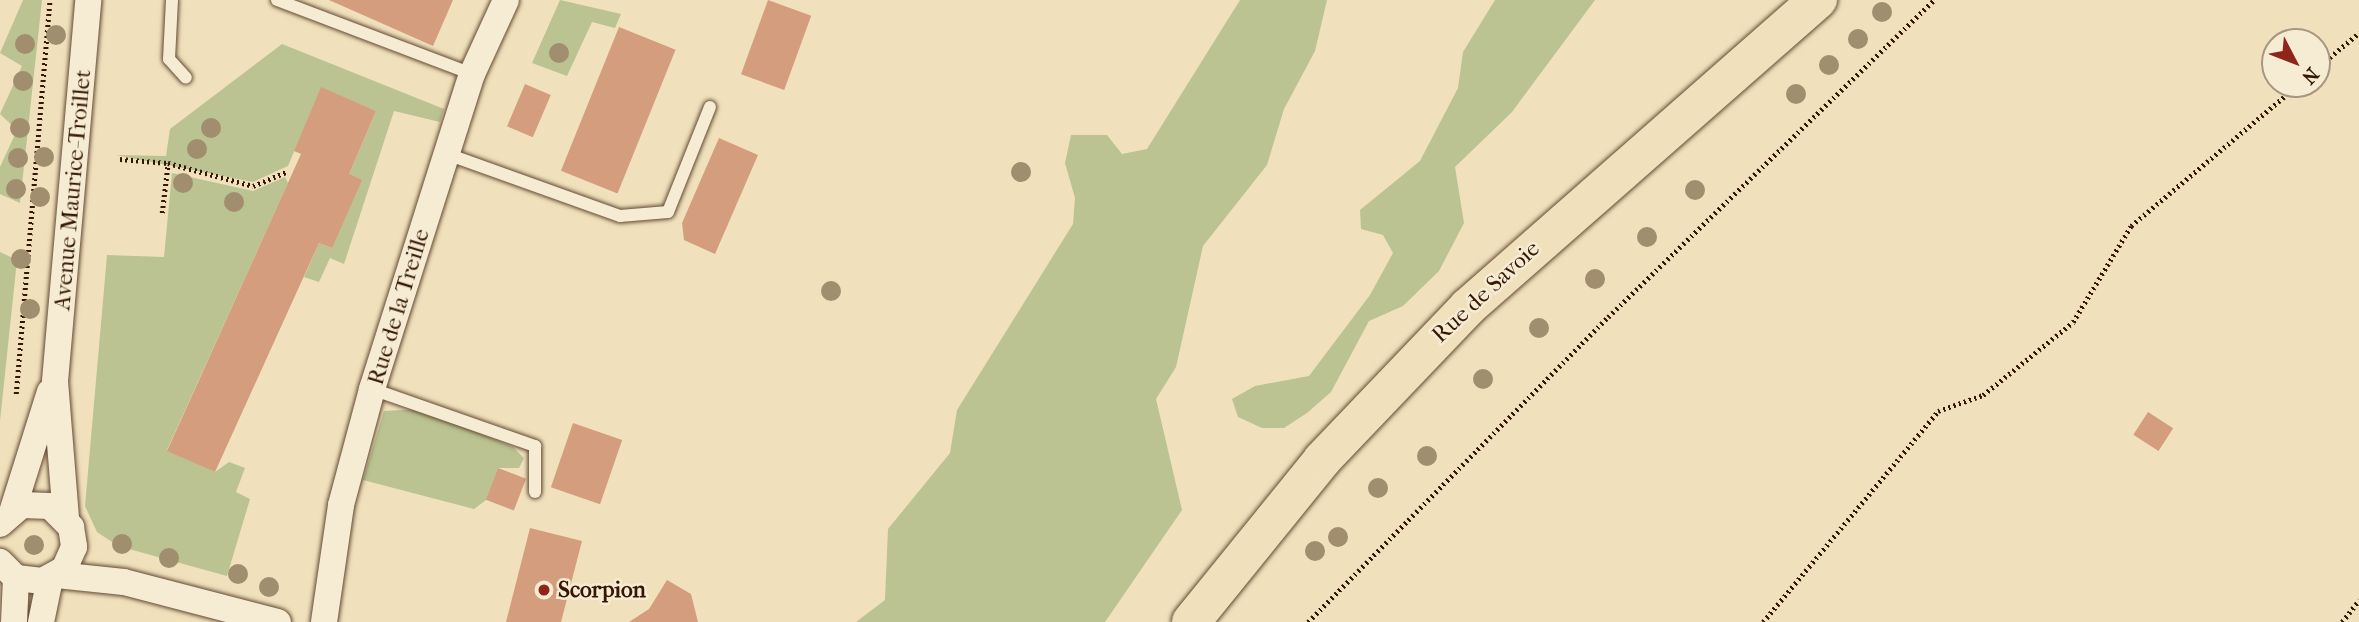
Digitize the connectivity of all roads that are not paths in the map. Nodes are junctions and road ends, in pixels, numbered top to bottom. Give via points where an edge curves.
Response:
1 (88, 0) edge
2 (172, 0) edge
3 (277, 0) edge
4 (506, 0) edge
5 (1818, 0) edge
6 (472, 74) junction
7 (186, 78) dead end
8 (710, 107) dead end
9 (447, 154) junction
10 (55, 381) junction
11 (372, 389) junction
12 (535, 492) dead end
13 (5, 516) edge
14 (70, 527) junction
15 (8, 570) edge
16 (54, 577) junction
17 (124, 582) junction
18 (243, 617) edge
19 (14, 622) edge
20 (41, 622) edge
21 (278, 622) edge
22 (324, 622) edge
23 (1191, 622) edge

1 - 10 street, Avenue Maurice-Troillet
2 - 7 lane via 169,59
3 - 6 lane
4 - 6 street, Rue de la Treille
5 - 23 main road, Rue de Savoie via 1448,327 1322,460
6 - 9 street, Rue de la Treille
8 - 9 lane via 668,212 620,216
9 - 11 street, Rue de la Treille
10 - 13 street, Avenue Maurice-Troillet
10 - 14 street, Avenue Maurice-Troillet
11 - 12 lane via 535,446
11 - 22 street, Rue de la Treille via 341,505
13 - 14 street via 40,503
14 - 16 street via 69,563
14 - 17 street
15 - 16 street
15 - 19 street
16 - 17 street
16 - 20 street
17 - 18 street
18 - 21 street

